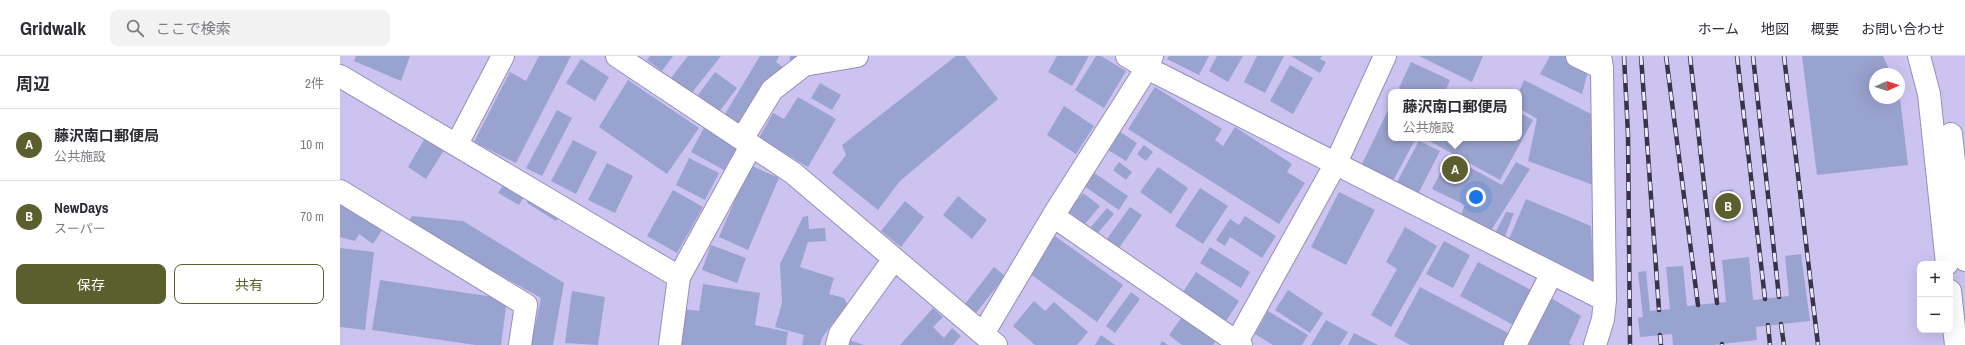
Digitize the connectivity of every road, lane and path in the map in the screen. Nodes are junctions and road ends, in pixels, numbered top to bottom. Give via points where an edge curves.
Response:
1 (503, 56) edge
2 (617, 56) edge
3 (857, 56) edge
4 (1127, 56) edge
5 (1385, 56) edge
6 (1577, 56) edge
7 (1920, 56) edge
8 (1150, 62) edge
9 (1601, 62) edge
10 (340, 76) edge
11 (1929, 94) junction
12 (1951, 134) junction
13 (746, 142) junction
14 (457, 144) junction
15 (1965, 160) edge
16 (1336, 163) junction
17 (340, 191) edge
18 (1053, 216) junction
19 (894, 259) junction
20 (1965, 260) edge
21 (1947, 261) edge
22 (1552, 273) junction
23 (679, 277) junction
24 (1951, 297) edge
25 (1605, 300) junction
26 (990, 340) edge
27 (1238, 344) edge
28 (520, 345) edge
29 (670, 345) edge
30 (836, 345) edge
31 (1514, 345) edge
32 (1595, 345) edge
33 (1956, 345) edge

1 - 14 street
2 - 13 street
3 - 13 street via 804,65 772,90
4 - 8 street
5 - 16 street
6 - 9 street
7 - 11 street
8 - 16 street
8 - 18 street
9 - 25 street
10 - 14 street
11 - 12 street
11 - 21 street
12 - 15 street
12 - 20 street
13 - 19 street via 793,173
13 - 23 street
14 - 23 street
16 - 22 street
16 - 27 street
17 - 28 street via 526,305
18 - 26 street
18 - 27 street
19 - 26 street
19 - 30 street via 840,334
22 - 25 street
22 - 31 street
23 - 29 street
24 - 33 street
25 - 32 street via 1603,319

